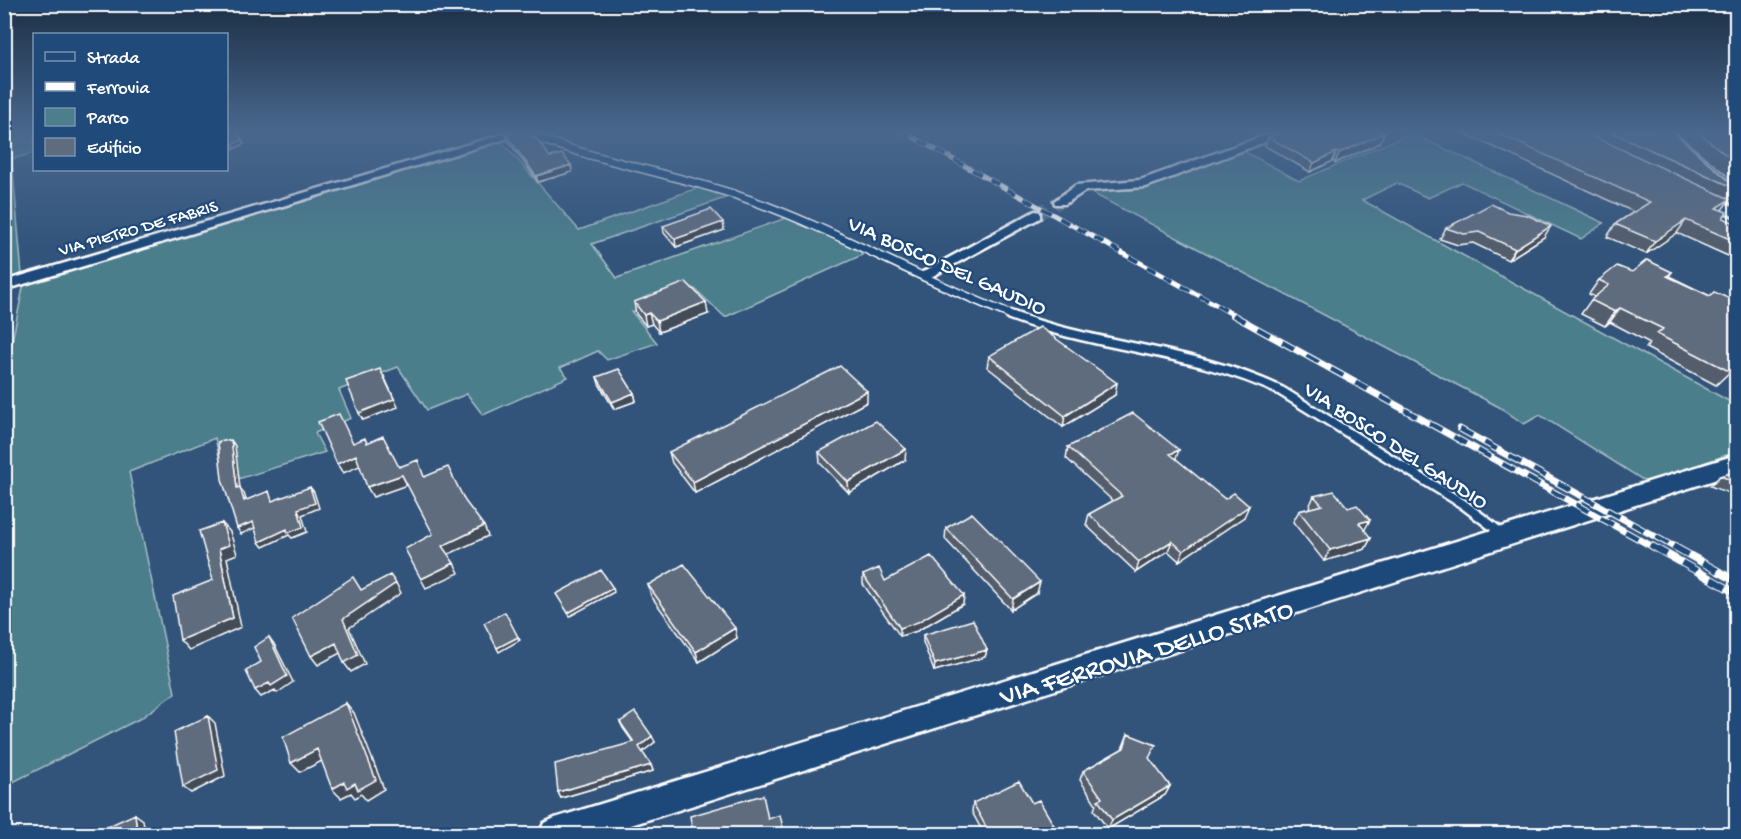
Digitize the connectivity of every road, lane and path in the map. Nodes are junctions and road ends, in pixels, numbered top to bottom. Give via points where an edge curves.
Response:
1 (393, 170) edge
2 (644, 170) edge
3 (1180, 170) edge
4 (1695, 194) edge
5 (1060, 201) tunnel mouth
6 (1737, 213) edge
7 (1035, 215) tunnel mouth
8 (926, 274) junction
9 (4, 286) edge
10 (1737, 464) edge
11 (1506, 537) junction
12 (555, 834) edge

1 - 9 street, VIA PIETRO DE FABRIS
2 - 8 lane, VIA BOSCO DEL GAUDIO via 734,194 824,228
3 - 5 street via 1142,184 1081,188
4 - 6 street
7 - 8 street
8 - 11 lane, VIA BOSCO DEL GAUDIO via 1048,329 1252,377 1432,485
10 - 11 main road, VIA FERROVIA DELLO STATO
11 - 12 main road, VIA FERROVIA DELLO STATO

